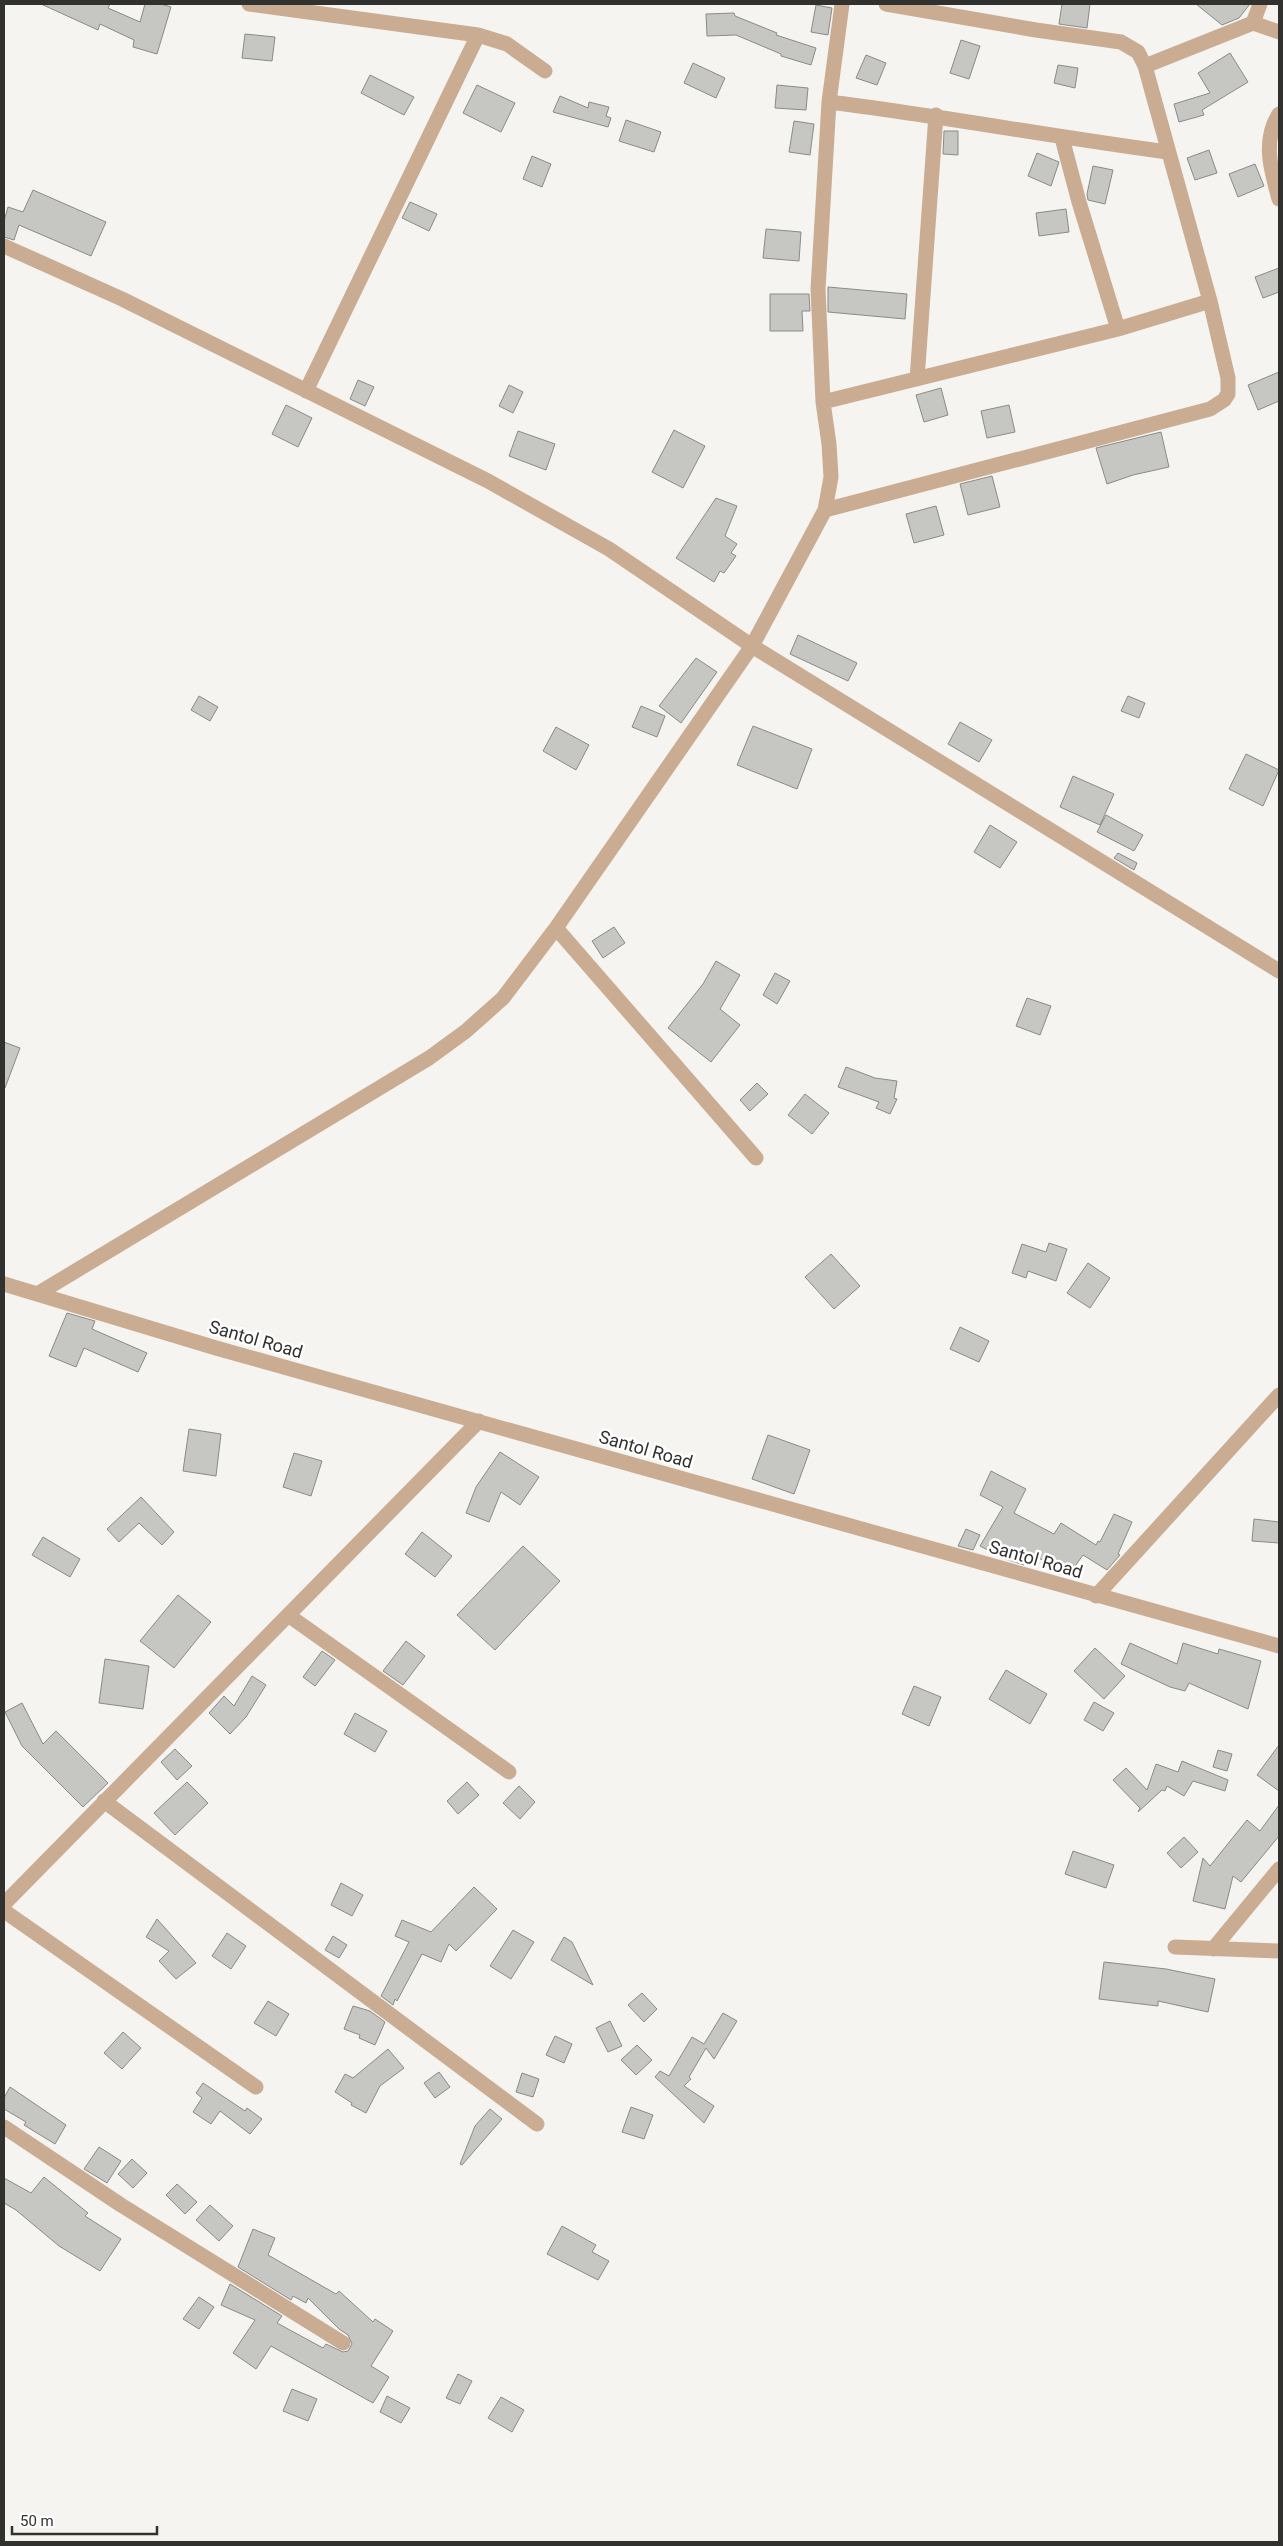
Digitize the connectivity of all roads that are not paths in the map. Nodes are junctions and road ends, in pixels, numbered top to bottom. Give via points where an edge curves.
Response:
1 (249, 4) edge
2 (842, 4) edge
3 (886, 4) edge
4 (1260, 4) edge
5 (1253, 23) junction
6 (1279, 32) edge
7 (478, 35) junction
8 (1145, 66) junction
9 (545, 71) dead end
10 (829, 102) junction
11 (1279, 114) edge
12 (936, 115) junction
13 (1062, 138) junction
14 (1167, 152) junction
15 (1279, 199) edge
16 (4, 246) edge
17 (1210, 301) junction
18 (1118, 329) junction
19 (918, 379) junction
20 (306, 391) junction
21 (823, 402) junction
22 (825, 510) junction
23 (752, 646) junction
24 (556, 928) junction
25 (1279, 972) edge
26 (756, 1158) dead end
27 (4, 1284) edge
28 (39, 1293) junction
29 (1279, 1395) edge
30 (479, 1421) junction
31 (1096, 1596) junction
32 (288, 1615) junction
33 (1279, 1646) edge
34 (509, 1772) dead end
35 (104, 1801) junction
36 (1279, 1868) edge
37 (4, 1904) edge
38 (4, 1911) edge
39 (1175, 1948) dead end
40 (1213, 1949) junction
41 (1279, 1951) edge
42 (256, 2087) dead end
43 (537, 2124) dead end
44 (4, 2127) edge
45 (343, 2343) dead end

1 - 7 street
2 - 10 street
3 - 8 street via 1121,42 1138,52
4 - 5 street
5 - 6 street
5 - 8 street
7 - 9 street via 507,44
7 - 20 street
8 - 14 street
10 - 12 street
10 - 21 street via 818,289
11 - 15 street via 1271,128 1268,145
12 - 13 street
12 - 19 street
13 - 14 street
13 - 18 street
14 - 17 street
16 - 20 street via 122,299
17 - 18 street
17 - 22 street via 1229,386 1228,394 1218,405
18 - 19 street
19 - 21 street
20 - 23 street via 488,480 609,549
21 - 22 street via 831,477
22 - 23 street
23 - 24 street
23 - 25 street
24 - 26 street
24 - 28 street via 503,998 429,1058
27 - 28 street, Santol Road
28 - 30 street, Santol Road via 216,1348
29 - 31 street
30 - 31 street, Santol Road
30 - 32 street
31 - 33 street, Santol Road
32 - 34 street
32 - 35 street
35 - 37 street
35 - 43 street
36 - 40 street
38 - 42 street
39 - 40 street
40 - 41 street
44 - 45 street via 121,2205

